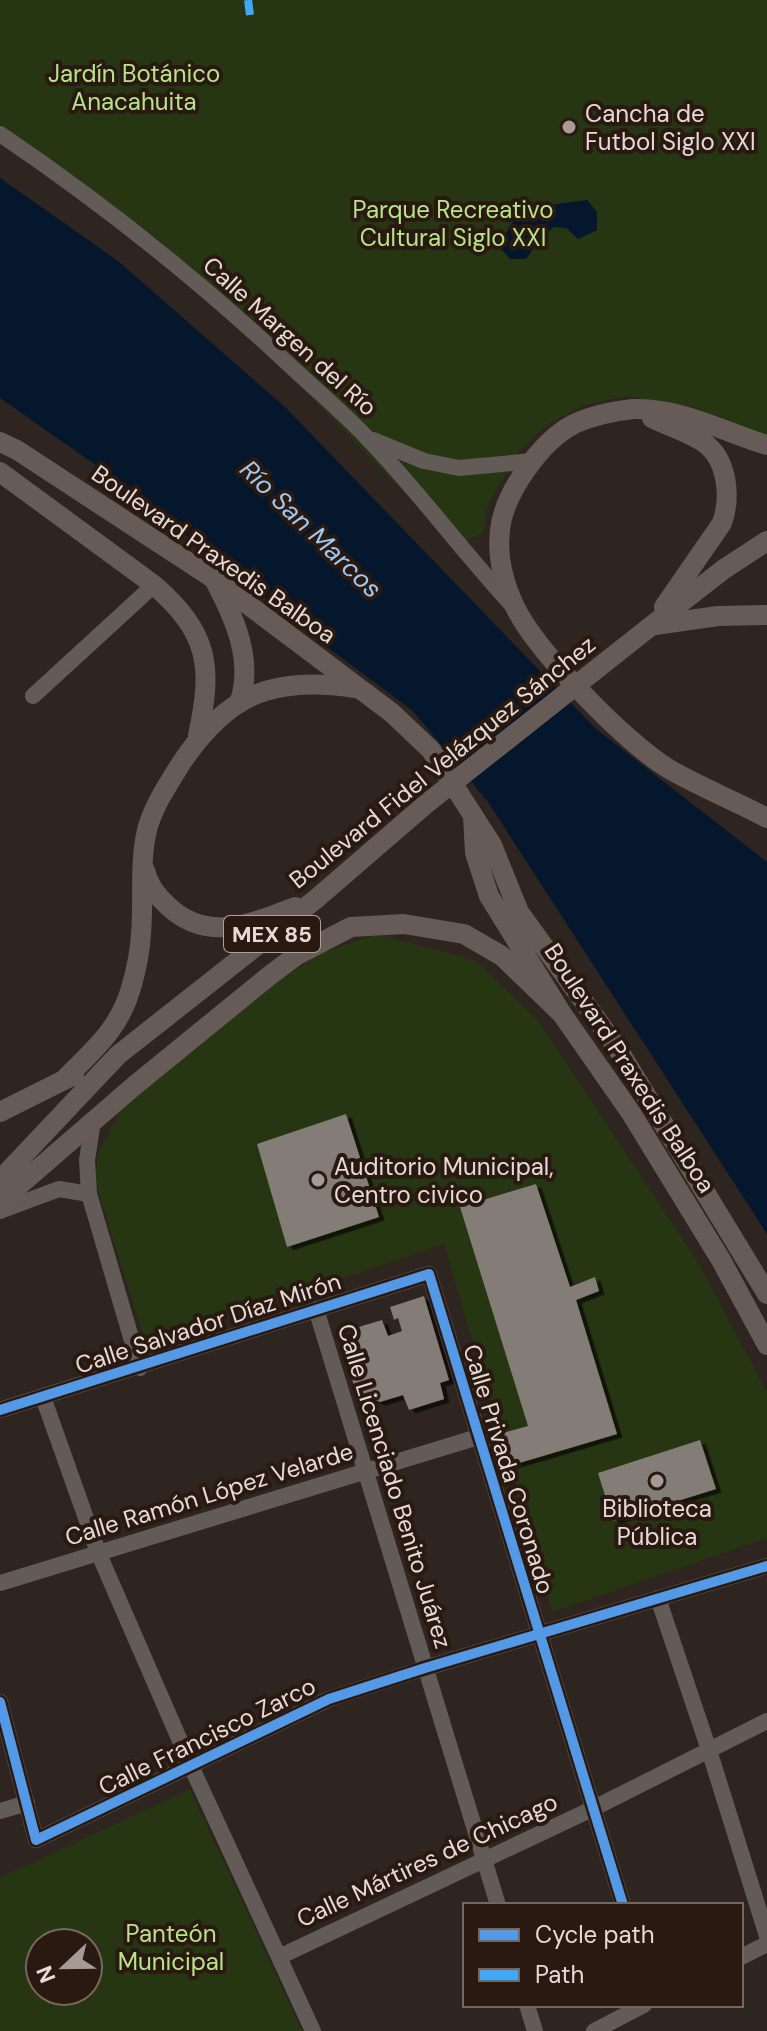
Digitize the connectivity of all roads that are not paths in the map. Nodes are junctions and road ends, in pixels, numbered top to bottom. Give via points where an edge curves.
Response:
1 (0, 134) edge
2 (634, 409) junction
3 (0, 430) edge
4 (367, 438) junction
5 (767, 445) edge
6 (8, 446) edge
7 (533, 461) junction
8 (0, 472) edge
9 (767, 541) edge
10 (214, 579) junction
11 (154, 585) junction
12 (516, 609) junction
13 (767, 615) edge
14 (651, 626) junction
15 (359, 688) junction
16 (33, 696) dead end
17 (240, 701) junction
18 (198, 738) junction
19 (473, 812) junction
20 (767, 818) edge
21 (143, 859) junction
22 (316, 899) junction
23 (562, 1014) junction
24 (114, 1058) junction
25 (64, 1080) junction
26 (0, 1112) edge
27 (93, 1121) junction
28 (0, 1180) edge
29 (89, 1194) junction
30 (0, 1202) edge
31 (0, 1211) edge
32 (429, 1274) joint
33 (767, 1294) edge
34 (316, 1309) junction
35 (767, 1344) edge
36 (140, 1368) junction
37 (43, 1397) junction
38 (0, 1410) edge
39 (478, 1437) junction
40 (366, 1472) junction
41 (98, 1552) junction
42 (767, 1566) edge
43 (0, 1583) edge
44 (658, 1598) junction
45 (538, 1634) junction
46 (425, 1668) junction
47 (0, 1702) edge
48 (767, 1721) edge
49 (709, 1750) junction
50 (191, 1766) junction
51 (27, 1803) junction
52 (592, 1809) junction
53 (0, 1811) edge
54 (485, 1858) junction
55 (497, 1903) edge
56 (622, 1903) edge
57 (767, 1936) edge
58 (767, 1944) edge
59 (743, 1956) edge
60 (279, 1957) junction
61 (528, 2007) edge
62 (640, 2007) edge
63 (313, 2031) edge
64 (535, 2031) edge
65 (594, 2031) edge

1 - 4 street, Calle Margen del Río via 231,310
2 - 5 main road via 669,411
2 - 7 main road via 573,424
2 - 14 main road via 712,449 727,484 722,523
3 - 6 main road, Boulevard Praxedis Balboa
4 - 7 street via 424,461 459,468
4 - 12 street, Calle Margen del Río
6 - 10 main road, Boulevard Praxedis Balboa
7 - 12 main road via 508,502 500,530 502,571
8 - 11 main road
9 - 14 main road, Boulevard Fidel Velázquez Sánchez / MEX 85
10 - 15 main road, Boulevard Praxedis Balboa
10 - 17 main road via 240,639 245,686
11 - 16 street
11 - 18 main road via 198,636 207,673
12 - 20 main road via 552,659 639,748 669,769
13 - 14 main road
14 - 22 main road, Boulevard Fidel Velázquez Sánchez / MEX 85 via 426,804
15 - 17 main road via 295,684
15 - 19 main road, Boulevard Praxedis Balboa via 431,750
17 - 18 main road
18 - 21 main road via 161,795 147,829
19 - 23 main road, Boulevard Praxedis Balboa via 475,853 489,896
19 - 33 main road, Boulevard Praxedis Balboa via 519,912 616,1046
21 - 22 main road via 147,878 162,900 182,919 200,926 257,922
21 - 25 main road via 141,937 131,989 114,1029
22 - 24 main road, Boulevard Fidel Velázquez Sánchez / MEX 85
23 - 27 main road via 502,956 464,934 404,924 351,927 278,969
23 - 35 main road, Boulevard Praxedis Balboa via 631,1113
24 - 25 main road, Boulevard Fidel Velázquez Sánchez / MEX 85
24 - 28 main road, Boulevard Fidel Velázquez Sánchez / MEX 85
25 - 26 main road, Boulevard Fidel Velázquez Sánchez / MEX 85
27 - 29 street
27 - 30 main road
29 - 31 street via 59,1189
29 - 36 street
32 - 34 street, Calle Salvador Díaz Mirón
32 - 39 street, Calle Privada Coronado
34 - 36 street, Calle Salvador Díaz Mirón
34 - 40 street, Calle Licenciado Benito Juárez
36 - 37 street, Calle Salvador Díaz Mirón
37 - 38 street, Calle Salvador Díaz Mirón
37 - 41 street
39 - 40 street, Calle Ramón López Velarde
39 - 45 street, Calle Privada Coronado
40 - 41 street, Calle Ramón López Velarde
40 - 46 street, Calle Licenciado Benito Juárez
41 - 43 street, Calle Ramón López Velarde
41 - 50 street
42 - 44 street, Calle Francisco Zarco
44 - 45 street, Calle Francisco Zarco
44 - 49 street
45 - 46 street, Calle Francisco Zarco
45 - 52 street, Calle Privada Coronado
46 - 50 street, Calle Francisco Zarco via 329,1699
46 - 54 street, Calle Licenciado Benito Juárez
47 - 51 street
48 - 49 street, Calle Mártires de Chicago
49 - 52 street, Calle Mártires de Chicago
49 - 57 street
50 - 51 street, Calle Francisco Zarco via 36,1840
50 - 60 street
51 - 53 street
52 - 54 street, Calle Mártires de Chicago
52 - 56 street, Calle Privada Coronado
54 - 55 street, Calle Licenciado Benito Juárez
54 - 60 street, Calle Mártires de Chicago
58 - 59 street
60 - 63 street
61 - 64 street
62 - 65 street

